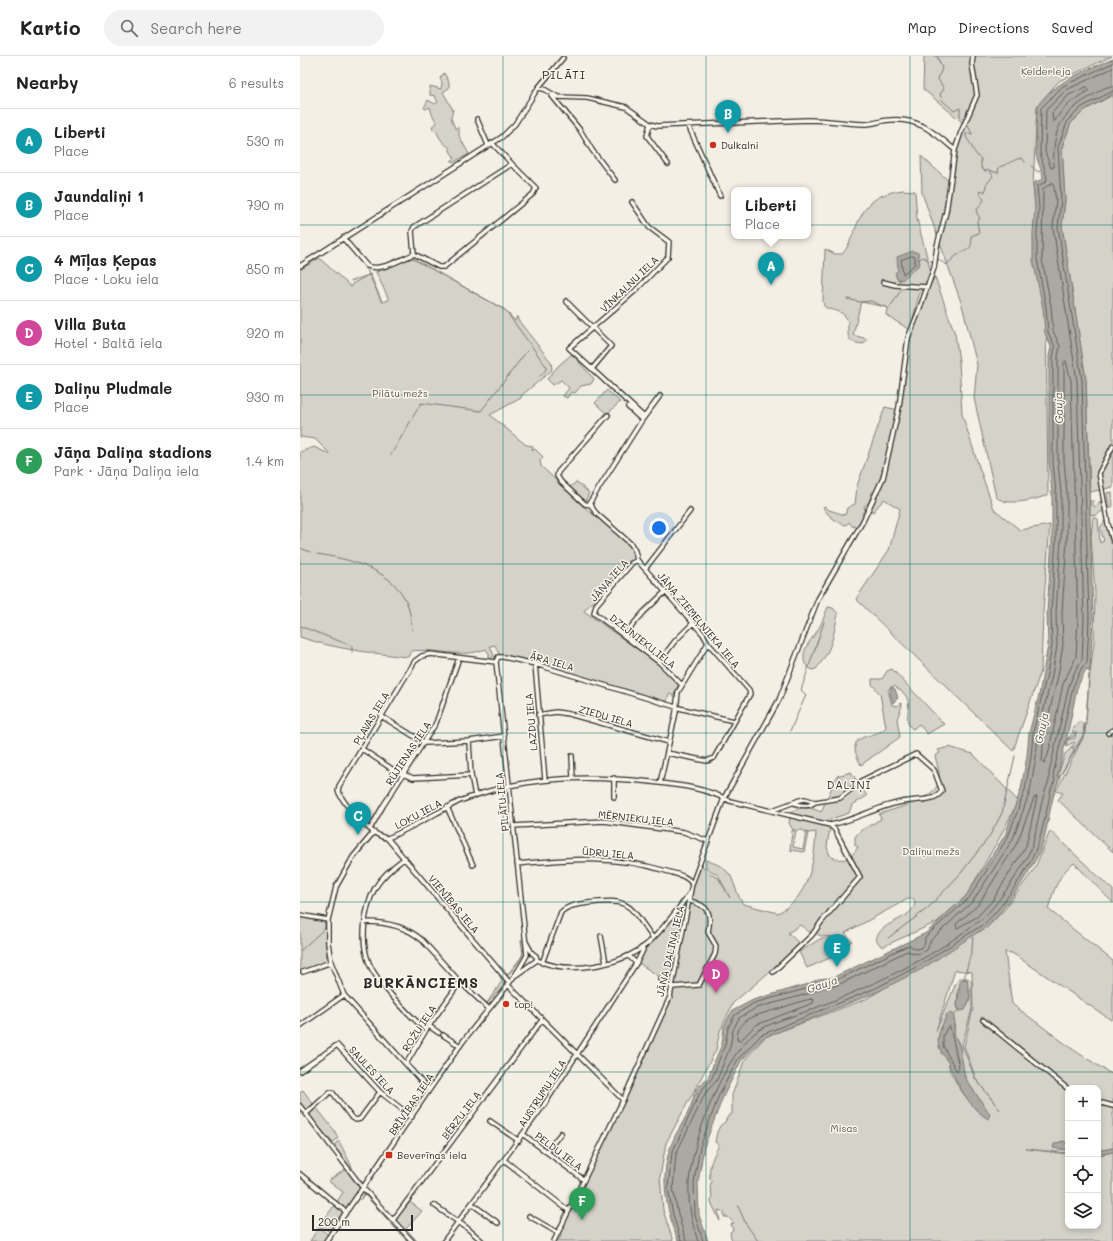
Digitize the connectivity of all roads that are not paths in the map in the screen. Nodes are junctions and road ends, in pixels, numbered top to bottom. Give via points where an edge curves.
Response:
1 (973, 56) edge
2 (563, 58) dead end
3 (538, 88) junction
4 (550, 94) junction
5 (477, 119) dead end
6 (650, 124) junction
7 (688, 125) junction
8 (490, 144) junction
9 (955, 150) junction
10 (512, 164) junction
11 (668, 164) dead end
12 (615, 180) dead end
13 (720, 196) dead end
14 (632, 202) dead end
15 (343, 238) junction
16 (414, 254) junction
17 (300, 266) edge
18 (883, 282) dead end
19 (927, 286) junction
20 (566, 301) dead end
21 (594, 328) junction
22 (592, 368) junction
23 (660, 396) dead end
24 (628, 407) dead end
25 (608, 415) dead end
26 (643, 418) junction
27 (1113, 446) edge
28 (590, 505) junction
29 (690, 511) dead end
30 (1113, 541) edge
31 (637, 560) junction
32 (645, 569) junction
33 (665, 592) junction
34 (593, 610) joint
35 (693, 623) junction
36 (624, 635) junction
37 (708, 643) junction
38 (422, 656) joint
39 (459, 658) junction
40 (496, 662) junction
41 (659, 662) junction
42 (535, 664) junction
43 (682, 685) junction
44 (676, 707) junction
45 (538, 715) junction
46 (382, 716) junction
47 (734, 722) junction
48 (1113, 730) edge
49 (1108, 733) dead end
50 (504, 736) junction
51 (469, 741) junction
52 (424, 742) junction
53 (669, 742) junction
54 (362, 749) junction
55 (667, 753) junction
56 (572, 756) dead end
57 (403, 775) junction
58 (471, 775) junction
59 (573, 778) junction
60 (614, 778) junction
61 (545, 780) junction
62 (660, 783) junction
63 (509, 787) junction
64 (475, 796) junction
65 (614, 797) dead end
66 (724, 798) junction
67 (815, 802) junction
68 (794, 803) junction
69 (447, 807) junction
70 (772, 810) junction
71 (830, 825) junction
72 (513, 826) junction
73 (370, 829) junction
74 (373, 833) junction
75 (387, 838) junction
76 (708, 841) junction
77 (405, 858) junction
78 (517, 864) junction
79 (473, 865) dead end
80 (692, 884) junction
81 (690, 892) junction
82 (690, 901) junction
83 (300, 915) edge
84 (328, 920) junction
85 (366, 922) junction
86 (601, 936) dead end
87 (653, 938) junction
88 (525, 940) junction
89 (641, 948) junction
90 (532, 953) junction
91 (527, 955) junction
92 (626, 956) junction
93 (526, 960) junction
94 (537, 960) junction
95 (331, 962) junction
96 (542, 963) junction
97 (636, 963) junction
98 (529, 964) junction
99 (606, 964) junction
100 (303, 972) dead end
101 (773, 972) dead end
102 (512, 978) junction
103 (662, 979) dead end
104 (460, 982) junction
105 (508, 983) junction
106 (672, 987) junction
107 (344, 995) junction
108 (488, 1008) junction
109 (542, 1020) junction
110 (983, 1020) dead end
111 (300, 1026) edge
112 (429, 1026) junction
113 (426, 1030) junction
114 (460, 1046) junction
115 (576, 1055) junction
116 (406, 1064) junction
117 (300, 1071) edge
118 (1065, 1087) edge
119 (429, 1090) junction
120 (380, 1092) junction
121 (623, 1100) junction
122 (1101, 1103) edge
123 (300, 1106) edge
124 (1113, 1106) edge
125 (306, 1114) junction
126 (412, 1117) junction
127 (490, 1121) dead end
128 (561, 1133) dead end
129 (524, 1134) junction
130 (519, 1141) junction
131 (547, 1151) junction
132 (504, 1160) junction
133 (300, 1174) edge
134 (584, 1180) junction
135 (364, 1188) junction
136 (472, 1204) junction
137 (434, 1205) dead end
138 (569, 1211) junction
139 (346, 1212) junction
140 (529, 1216) dead end
141 (393, 1220) junction
142 (458, 1222) junction
143 (498, 1223) dead end
144 (558, 1233) junction
145 (326, 1241) edge
146 (412, 1241) edge
147 (444, 1241) edge
148 (482, 1241) edge
149 (554, 1241) edge

1 - 9 street, JĀŅA DALIŅA IELA via 977,95
2 - 3 street
3 - 4 street
3 - 8 street via 511,129
4 - 6 street via 558,97 587,98 626,108
4 - 12 street via 580,130
5 - 8 street
6 - 7 street
6 - 11 street via 646,136
7 - 9 street via 831,120 864,125 884,120 905,120 927,127
7 - 13 street
8 - 10 street
8 - 15 street
9 - 19 street, JĀŅA DALIŅA IELA via 946,212 934,268
10 - 16 street via 414,227
10 - 16 street via 536,188 533,194 444,267
14 - 21 street, VĪNKALNU IELA via 649,227 669,242 668,257
15 - 16 street via 367,266 372,268 379,268
15 - 17 street
18 - 19 street
19 - 66 street, JĀŅA DALIŅA IELA via 908,338 899,407 883,478 863,521 818,599 775,707
20 - 21 street
21 - 22 street via 611,348
21 - 22 street, VĪNKALNU IELA via 569,348
22 - 26 street
23 - 26 street
24 - 26 street
25 - 28 street, JĀŅA ZIEMEĻNIEKA IELA via 557,476 585,504
26 - 28 street
27 - 30 street via 1099,473
28 - 31 street, JĀŅA ZIEMEĻNIEKA IELA via 631,544 636,551
29 - 32 street
31 - 32 street, JĀŅA ZIEMEĻNIEKA IELA
31 - 34 street, JĀŅA IELA via 612,585
32 - 33 street, JĀŅA ZIEMEĻNIEKA IELA
33 - 35 street, JĀŅA ZIEMEĻNIEKA IELA
33 - 36 street
34 - 36 street, DZEJNIEKU IELA via 594,614
35 - 37 street, JĀŅA ZIEMEĻNIEKA IELA
35 - 41 street
36 - 41 street, DZEJNIEKU IELA
37 - 43 street
37 - 47 street, JĀŅA ZIEMEĻNIEKA IELA via 749,690 750,694
38 - 39 street, ĀRA IELA via 430,654
38 - 46 street, PĻAVAS IELA via 415,661
39 - 40 street, ĀRA IELA
39 - 52 street, RŪJIENAS IELA via 436,723
40 - 42 street, ĀRA IELA via 498,657 503,657
40 - 50 street, PILĀTU IELA
41 - 43 street, DZEJNIEKU IELA
42 - 44 street, ĀRA IELA
42 - 45 street, LAZDU IELA
43 - 44 street via 676,699
44 - 47 street, ĀRA IELA
44 - 53 street
45 - 53 street, ZIEDU IELA via 556,712 569,714
45 - 61 street, LAZDU IELA
46 - 52 street
46 - 54 street, PĻAVAS IELA
47 - 55 street via 711,761
48 - 49 street
50 - 51 street
50 - 63 street, PILĀTU IELA
51 - 52 street
51 - 58 street
52 - 57 street, RŪJIENAS IELA
53 - 55 street
54 - 57 street
54 - 73 street, PĻAVAS IELA via 339,786 338,792
55 - 62 street
56 - 59 street
57 - 58 street via 418,778
57 - 73 street, RŪJIENAS IELA
58 - 64 street
59 - 60 street, LOKU IELA
59 - 61 street, LOKU IELA
60 - 62 street, LOKU IELA
60 - 65 street
61 - 63 street, LOKU IELA
62 - 66 street, LOKU IELA via 696,788
63 - 64 street, LOKU IELA
63 - 72 street, PILĀTU IELA
64 - 69 street, LOKU IELA
66 - 70 street, LOKU IELA
66 - 76 street, JĀŅA DALIŅA IELA
67 - 68 street via 806,799
67 - 68 street via 812,805
67 - 71 street via 840,798 863,780 916,754 934,770 942,791 939,796 933,799 908,801
68 - 70 street
69 - 75 street, LOKU IELA
69 - 79 street
70 - 71 street, LOKU IELA
71 - 101 street via 860,876 812,935
72 - 76 street, MĒRNIEKU IELA via 604,821 684,832
72 - 78 street, PILĀTU IELA
73 - 74 street
74 - 75 street, LOKU IELA
74 - 84 street via 344,871 336,887
75 - 77 street, VIENĪBAS IELA
76 - 80 street, JĀŅA DALIŅA IELA
77 - 85 street via 384,876 376,888 370,900
77 - 105 street, VIENĪBAS IELA
78 - 80 street, ŪDRU IELA via 577,858 604,859 652,867 687,878
78 - 88 street, PILĀTU IELA
80 - 81 street, JĀŅA DALIŅA IELA
81 - 82 street, JĀŅA DALIŅA IELA
81 - 87 street
82 - 106 street, JĀŅA DALIŅA IELA
82 - 106 street via 700,904 707,910 711,919 708,932 716,946 715,954 699,985
83 - 84 street
84 - 95 street
85 - 104 street via 413,932
85 - 113 street via 365,950 369,964 405,1010
86 - 99 street
87 - 89 street
87 - 96 street via 624,903 605,901 579,904 565,908 561,912
88 - 90 street
88 - 91 street, PILĀTU IELA
89 - 92 street
89 - 97 street, AUSTRUMU IELA via 643,950
90 - 91 street
90 - 94 street
91 - 93 street
92 - 97 street
92 - 99 street
93 - 98 street
93 - 102 street, BRĪVĪBAS IELA
94 - 96 street
94 - 98 street
95 - 100 street
95 - 107 street
96 - 99 street via 576,968
97 - 115 street, AUSTRUMU IELA
98 - 102 street, BRĪVĪBAS IELA
102 - 105 street, BRĪVĪBAS IELA
103 - 106 street
104 - 108 street
104 - 112 street, ROŽU IELA
105 - 108 street, BRĪVĪBAS IELA
105 - 109 street, VIENĪBAS IELA
106 - 121 street, JĀŅA DALIŅA IELA via 661,1018
107 - 111 street
107 - 116 street
108 - 114 street, BRĪVĪBAS IELA
109 - 115 street, VIENĪBAS IELA
109 - 141 street, BĒRZU IELA
110 - 118 street
112 - 113 street, ROŽU IELA
112 - 114 street
113 - 116 street, ROŽU IELA
114 - 119 street, BRĪVĪBAS IELA
115 - 121 street, VIENĪBAS IELA
115 - 129 street, AUSTRUMU IELA
116 - 119 street
117 - 120 street, SAULES IELA via 337,1046
119 - 126 street, BRĪVĪBAS IELA
120 - 125 street via 360,1119 351,1117 330,1092
120 - 126 street, SAULES IELA
121 - 134 street, JĀŅA DALIŅA IELA
122 - 124 street
123 - 125 street
125 - 135 street
126 - 135 street, BRĪVĪBAS IELA
127 - 130 street
128 - 131 street
129 - 130 street, AUSTRUMU IELA
129 - 131 street, PELDU IELA
130 - 132 street, AUSTRUMU IELA
131 - 134 street, PELDU IELA
132 - 136 street, AUSTRUMU IELA
132 - 138 street
133 - 139 street
134 - 138 street, JĀŅA DALIŅA IELA
135 - 139 street, BRĪVĪBAS IELA
135 - 141 street
136 - 142 street, AUSTRUMU IELA
136 - 143 street
137 - 142 street
138 - 144 street, JĀŅA DALIŅA IELA
139 - 145 street, BRĪVĪBAS IELA
140 - 144 street
141 - 146 street
142 - 147 street, AUSTRUMU IELA
142 - 148 street
144 - 149 street, JĀŅA DALIŅA IELA

